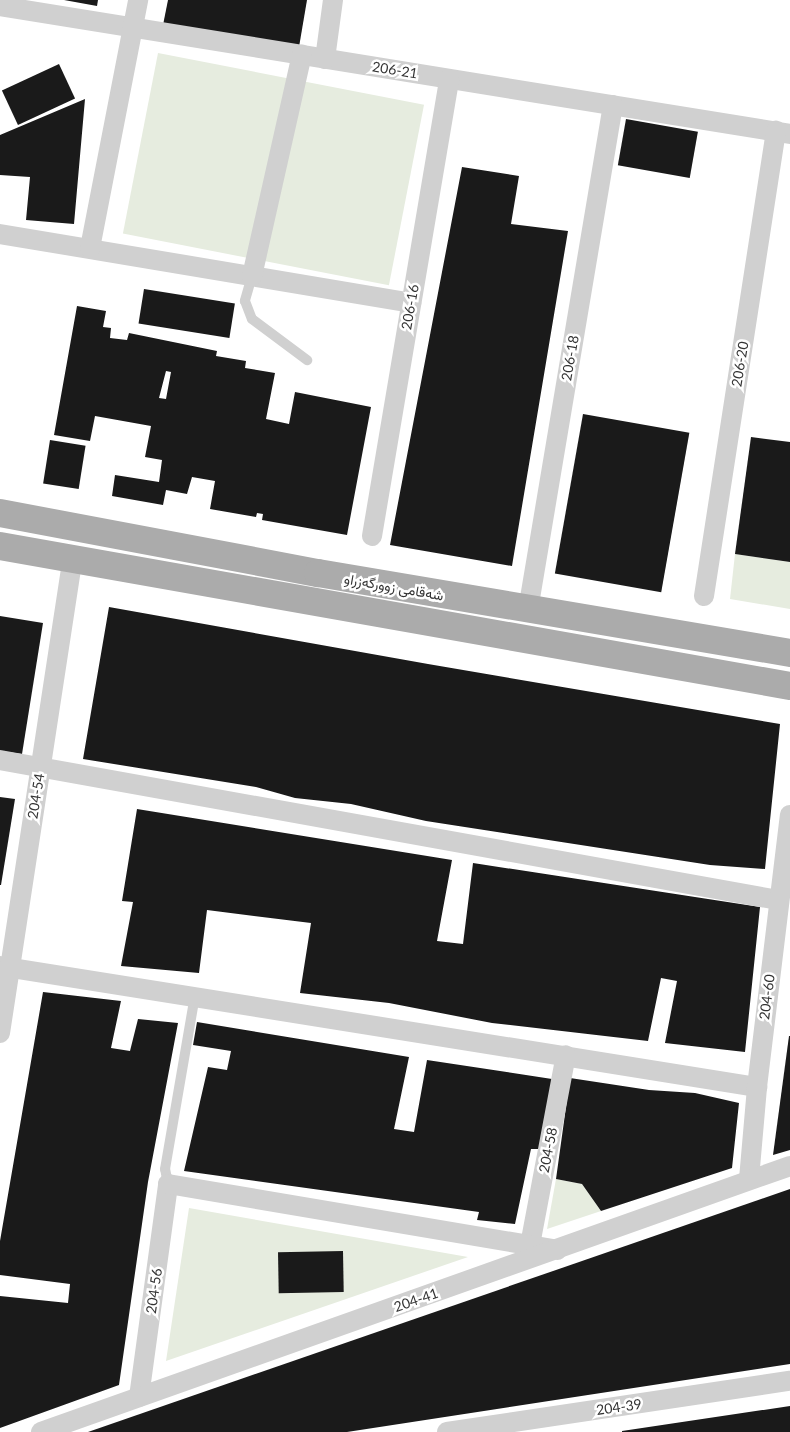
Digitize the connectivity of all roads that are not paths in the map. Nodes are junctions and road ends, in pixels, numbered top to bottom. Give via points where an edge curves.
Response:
1 (138, 0) edge
2 (333, 0) edge
3 (0, 6) edge
4 (134, 28) junction
5 (302, 55) junction
6 (325, 59) junction
7 (449, 79) junction
8 (613, 105) junction
9 (783, 133) edge
10 (0, 234) edge
11 (90, 248) junction
12 (252, 276) junction
13 (411, 303) junction
14 (307, 360) dead end
15 (0, 513) edge
16 (372, 536) dead end
17 (0, 546) edge
18 (73, 558) junction
19 (318, 573) junction
20 (704, 596) dead end
21 (314, 600) junction
22 (528, 610) junction
23 (790, 653) edge
24 (790, 686) edge
25 (0, 760) edge
26 (41, 767) junction
27 (790, 815) edge
28 (778, 900) junction
29 (5, 966) edge
30 (195, 996) junction
31 (0, 1033) edge
32 (566, 1055) junction
33 (756, 1087) junction
34 (790, 1166) edge
35 (749, 1179) junction
36 (168, 1184) junction
37 (530, 1245) junction
38 (558, 1250) junction
39 (790, 1381) edge
40 (139, 1397) junction
41 (41, 1432) edge
42 (448, 1432) edge

1 - 4 street
2 - 6 street
3 - 4 street, 206-21
4 - 5 street, 206-21
4 - 11 street
5 - 6 street, 206-21
5 - 12 street
6 - 7 street, 206-21
7 - 8 street, 206-21
7 - 13 street, 206-16
8 - 9 street, 206-21
8 - 22 street, 206-18
9 - 20 street, 206-20
10 - 11 street
11 - 12 street
12 - 13 street
12 - 14 lane via 244,301 252,319
13 - 16 street, 206-16
15 - 19 main road, شەقامی زوورگەزراو
17 - 18 main road, شەقامی زوورگەزراو
18 - 21 main road, شەقامی زوورگەزراو
18 - 26 street, 204-54
19 - 21 main road
19 - 22 main road, شەقامی زوورگەزراو
21 - 24 main road, شەقامی زوورگەزراو
22 - 23 main road, شەقامی زوورگەزراو
25 - 26 street
26 - 28 street
26 - 29 street, 204-54
27 - 28 street, 204-60
28 - 33 street, 204-60
29 - 30 street
29 - 31 street, 204-54
30 - 32 street
30 - 36 lane via 165,1169
32 - 33 street
32 - 37 street, 204-58
33 - 35 street, 204-60
34 - 35 street, 204-41
35 - 38 street, 204-41
36 - 37 street
36 - 40 street, 204-56
37 - 38 street
38 - 40 street, 204-41
39 - 42 street, 204-39
40 - 41 street, 204-41

